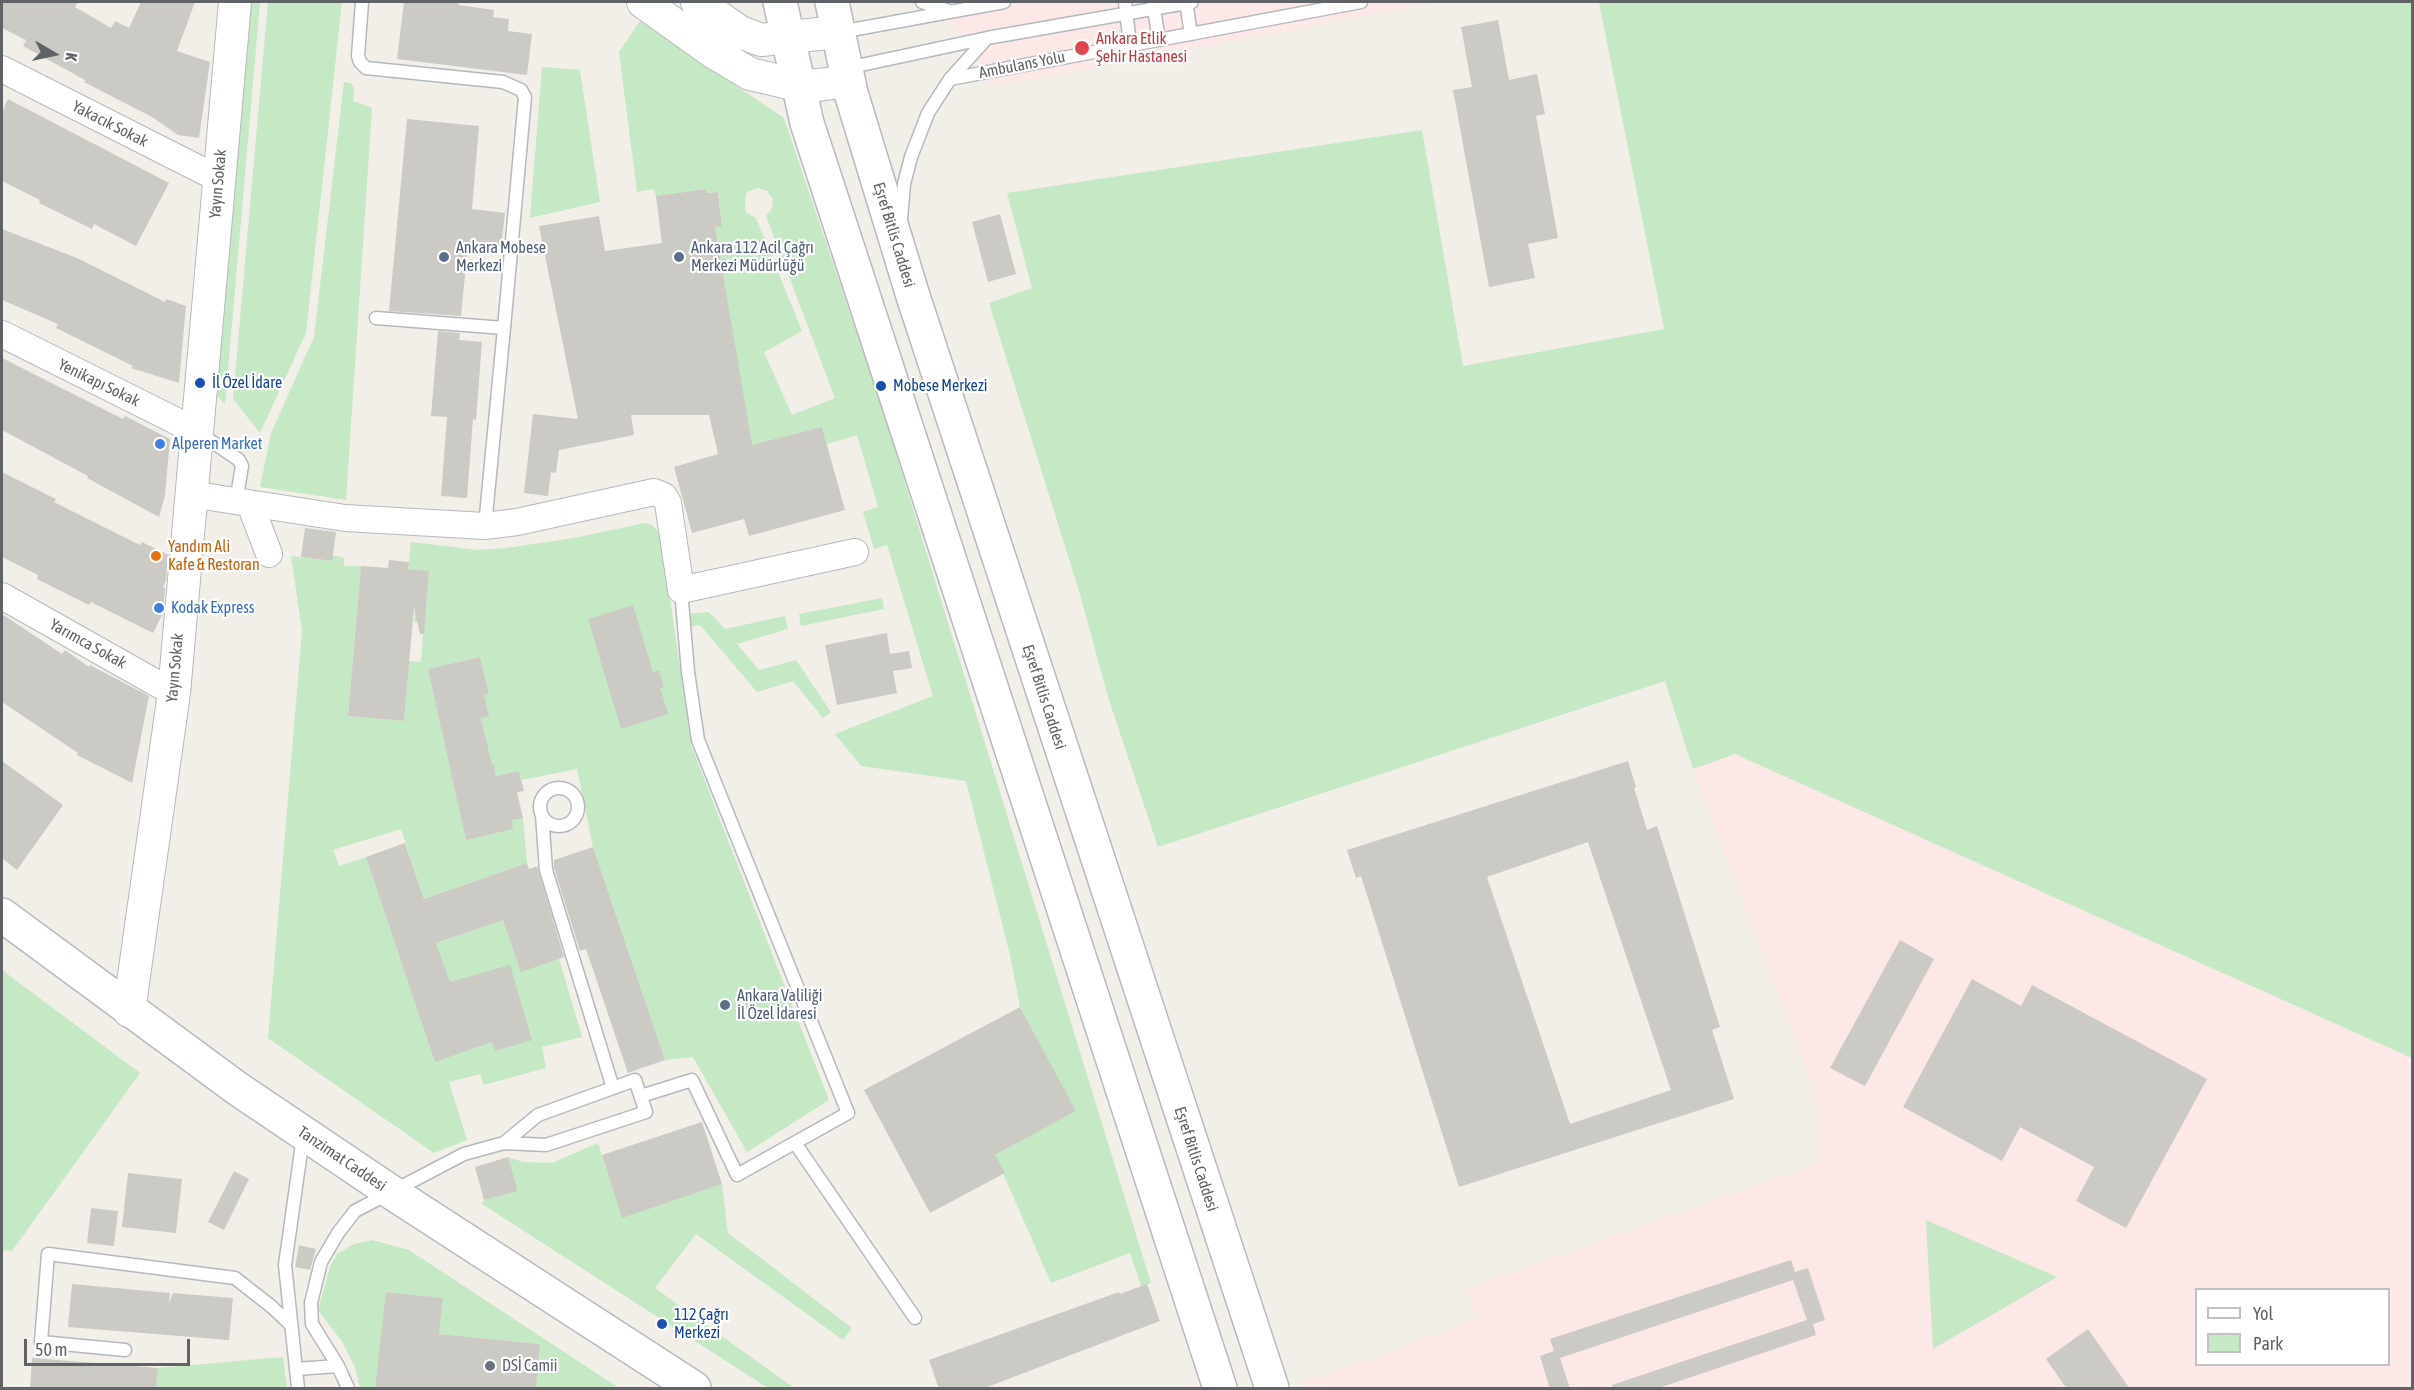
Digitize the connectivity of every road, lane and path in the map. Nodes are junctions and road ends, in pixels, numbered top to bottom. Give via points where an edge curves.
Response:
1 (235, 2) edge
2 (363, 2) edge
3 (643, 2) edge
4 (697, 2) edge
5 (780, 2) edge
6 (921, 2) edge
7 (1004, 2) edge
8 (1188, 2) edge
9 (1361, 2) edge
10 (1154, 5) edge
11 (1126, 8) edge
12 (953, 12) junction
13 (835, 17) edge
14 (1191, 34) junction
15 (987, 38) junction
16 (788, 39) junction
17 (1159, 40) junction
18 (1130, 44) junction
19 (2, 69) edge
20 (848, 75) junction
21 (950, 79) junction
22 (797, 85) junction
23 (219, 179) junction
24 (898, 247) junction
25 (376, 318) dead end
26 (504, 328) junction
27 (2, 334) edge
28 (195, 431) junction
29 (190, 494) junction
30 (243, 503) junction
31 (485, 526) junction
32 (855, 552) dead end
33 (269, 554) dead end
34 (681, 590) junction
35 (2, 596) edge
36 (174, 693) junction
37 (542, 815) dead end
38 (2, 915) edge
39 (129, 1011) junction
40 (613, 1088) junction
41 (640, 1096) junction
42 (303, 1133) junction
43 (504, 1143) junction
44 (795, 1143) junction
45 (392, 1192) junction
46 (915, 1318) dead end
47 (291, 1325) junction
48 (124, 1350) dead end
49 (338, 1366) junction
50 (296, 1369) junction
51 (1269, 1381) edge
52 (1220, 1388) edge
53 (298, 1389) edge
54 (348, 1389) edge
55 (694, 1389) edge

1 - 23 street, Yayın Sokak
2 - 26 lane via 358,56 366,68 503,82 521,90 525,98
3 - 22 street via 733,65 763,78
4 - 16 street via 740,32 761,40
5 - 16 main road
6 - 12 lane
7 - 12 lane
8 - 10 lane
8 - 14 lane
9 - 14 lane, Ambulans Yolu
10 - 11 lane
10 - 17 lane
11 - 15 lane
11 - 18 lane
12 - 13 lane
13 - 16 street
13 - 20 main road, Eşref Bitlis Caddesi
14 - 17 lane, Ambulans Yolu
15 - 20 lane
15 - 21 lane
16 - 22 main road
17 - 18 lane, Ambulans Yolu
18 - 21 lane, Ambulans Yolu
19 - 23 street, Yakacık Sokak
20 - 22 street via 818,86
20 - 24 main road, Eşref Bitlis Caddesi
21 - 24 lane via 928,113 911,157 904,184
22 - 52 main road
23 - 28 street, Yayın Sokak
24 - 51 main road, Eşref Bitlis Caddesi
25 - 26 lane
26 - 31 lane
27 - 28 street, Yenikapı Sokak
28 - 29 street, Yayın Sokak
28 - 30 lane via 239,460
29 - 30 street
29 - 36 street, Yayın Sokak
30 - 31 street via 345,518
30 - 33 street
31 - 34 street via 654,492 664,496 668,503
32 - 34 street
34 - 44 lane via 698,740 848,1113
35 - 36 street, Yarımca Sokak
36 - 39 street, Yayın Sokak
37 - 40 lane via 546,870
38 - 39 main road, Tanzimat Caddesi
39 - 42 main road, Tanzimat Caddesi
40 - 41 lane via 635,1080
40 - 43 lane via 538,1115
41 - 43 lane via 646,1112 546,1145
41 - 44 lane via 692,1080 737,1175
42 - 45 main road, Tanzimat Caddesi
42 - 47 lane via 285,1265
43 - 45 lane via 464,1154
44 - 46 lane
45 - 49 lane via 355,1211 338,1233 318,1272 311,1303 312,1324
45 - 55 main road, Tanzimat Caddesi
47 - 48 lane via 235,1278 48,1254 41,1342
47 - 50 lane
49 - 50 lane
49 - 54 lane
50 - 53 lane
51 - 52 main road

